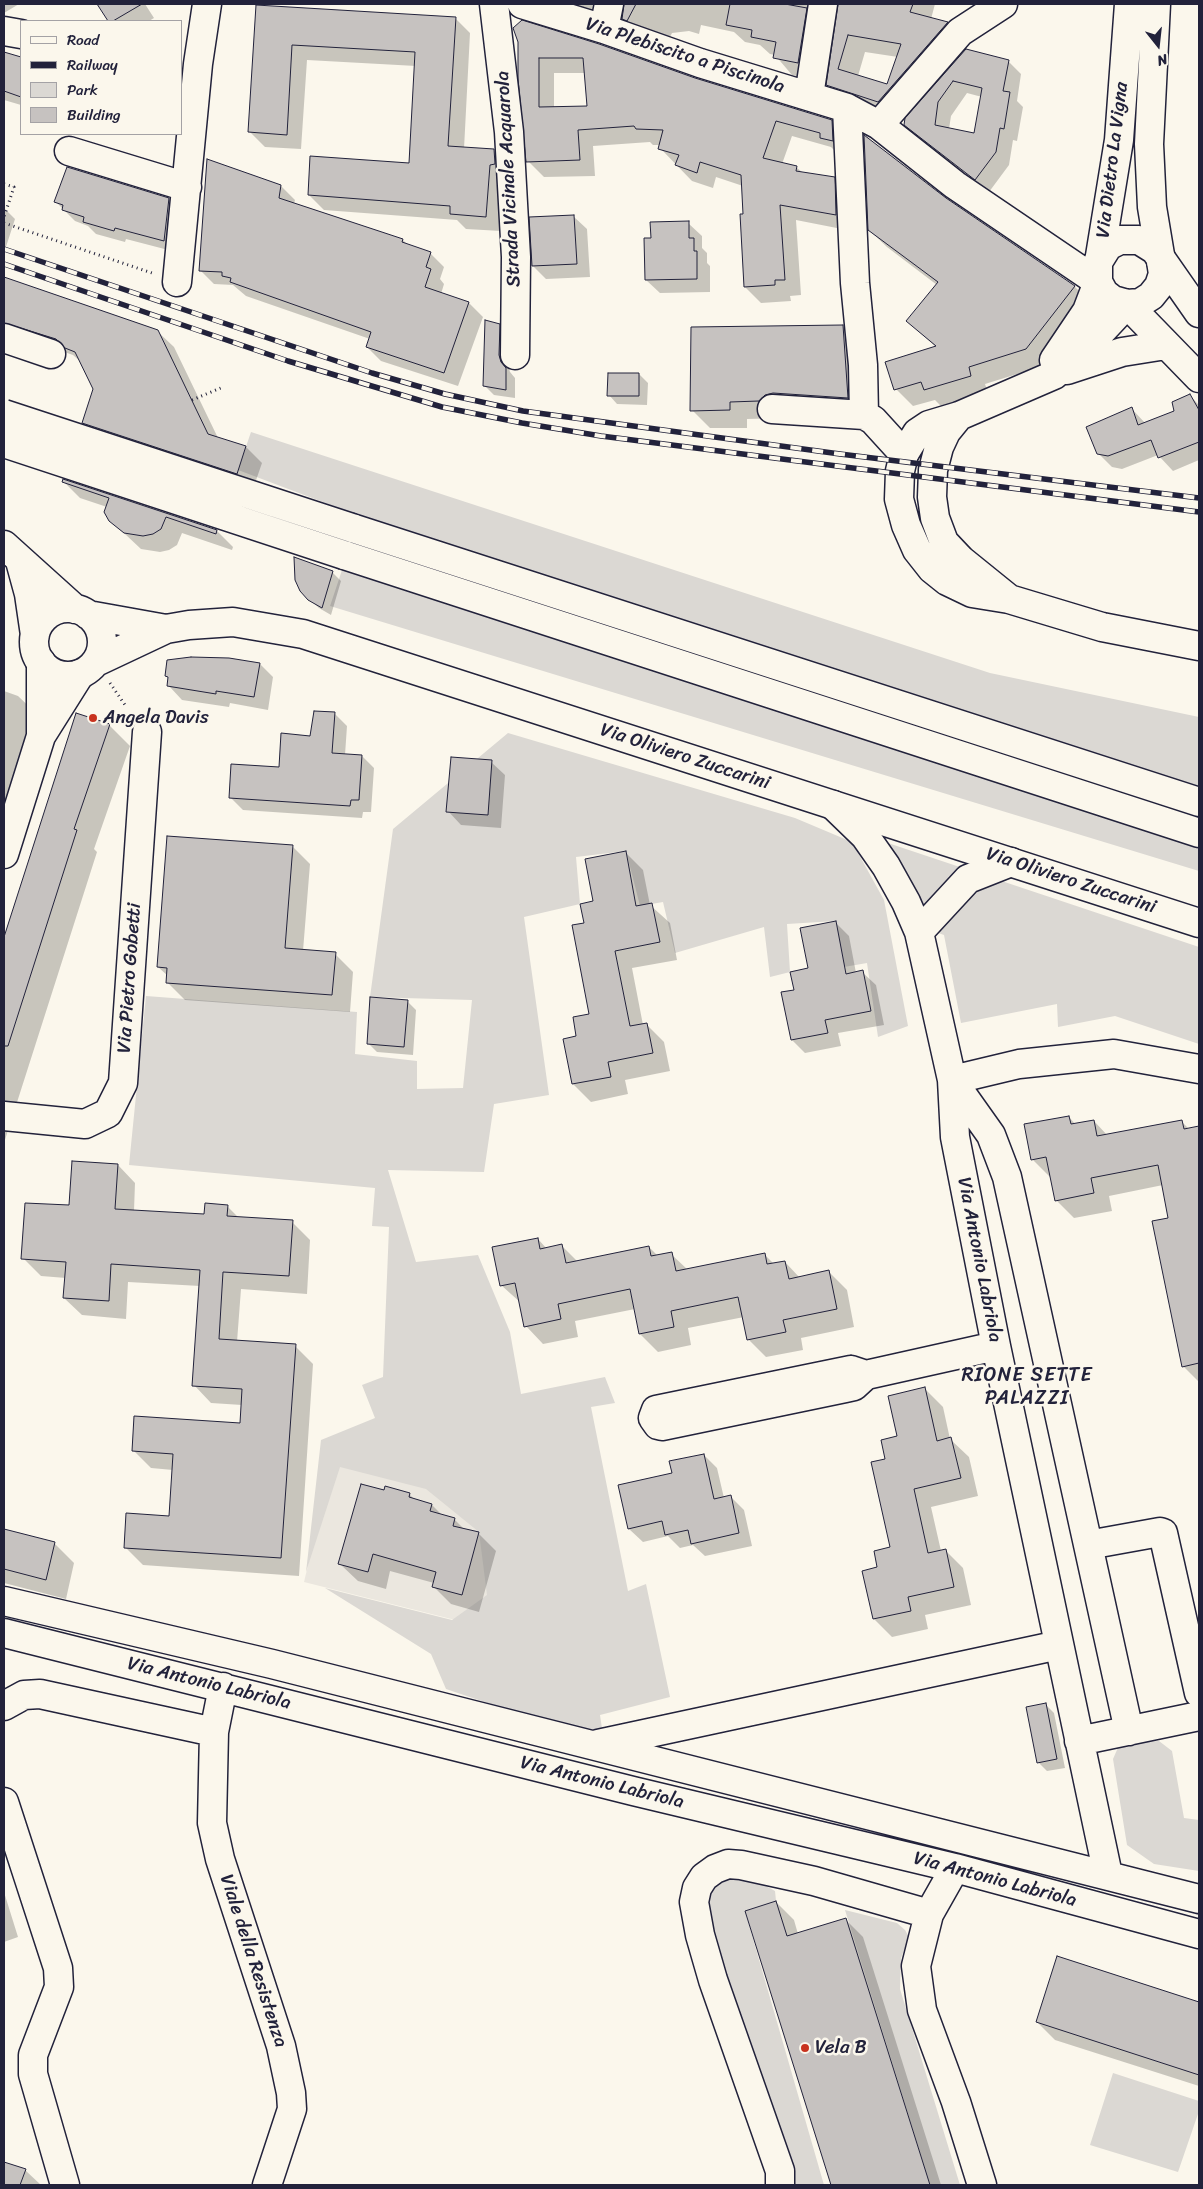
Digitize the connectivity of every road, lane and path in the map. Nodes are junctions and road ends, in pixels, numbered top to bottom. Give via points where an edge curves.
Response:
1 (207, 4) edge
2 (494, 4) edge
3 (522, 4) edge
4 (823, 4) edge
5 (1003, 4) edge
6 (1129, 4) edge
7 (1156, 4) edge
8 (606, 16) edge
9 (4, 31) edge
10 (20, 34) edge
11 (190, 62) edge
12 (809, 96) junction
13 (847, 108) junction
14 (879, 126) junction
15 (69, 151) dead end
16 (4, 184) edge
17 (187, 187) junction
18 (4, 218) edge
19 (4, 223) edge
20 (1161, 261) junction
21 (1099, 269) junction
22 (177, 282) joint
23 (1127, 304) junction
24 (1199, 313) edge
25 (4, 338) edge
26 (1166, 345) junction
27 (51, 354) dead end
28 (515, 355) dead end
29 (1199, 378) edge
30 (1045, 379) junction
31 (223, 387) dead end
32 (192, 400) dead end
33 (772, 410) dead end
34 (4, 414) edge
35 (959, 416) junction
36 (869, 418) junction
37 (929, 425) junction
38 (4, 443) edge
39 (904, 454) junction
40 (12, 553) edge
41 (1009, 599) junction
42 (81, 612) junction
43 (166, 629) junction
44 (35, 635) junction
45 (1199, 646) edge
46 (41, 662) junction
47 (95, 672) junction
48 (125, 705) dead end
49 (147, 732) dead end
50 (41, 736) junction
51 (1199, 802) edge
52 (833, 806) junction
53 (1199, 833) edge
54 (4, 854) edge
55 (1011, 862) junction
56 (1199, 923) edge
57 (919, 932) junction
58 (1199, 1069) edge
59 (952, 1080) junction
60 (4, 1116) edge
61 (996, 1346) junction
62 (866, 1375) junction
63 (1088, 1545) junction
64 (4, 1601) edge
65 (4, 1633) edge
66 (1059, 1645) junction
67 (223, 1687) junction
68 (1199, 1693) edge
69 (4, 1706) edge
70 (1199, 1716) edge
71 (1129, 1731) junction
72 (214, 1732) junction
73 (1079, 1741) junction
74 (593, 1745) junction
75 (4, 1802) edge
76 (955, 1868) junction
77 (1108, 1875) junction
78 (1199, 1899) edge
79 (929, 1914) junction
80 (1199, 1934) edge
81 (65, 2185) edge
82 (267, 2185) edge
83 (780, 2185) edge
84 (982, 2185) edge

1 - 11 main road
2 - 28 main road, Strada Vicinale Acquarola via 510,151 516,257
3 - 8 main road, Via Plebiscito a Piscinola
4 - 12 main road
5 - 14 main road via 960,32
6 - 21 main road, Via Dietro La Vigna via 1119,140
7 - 20 main road, Via Dietro La Vigna via 1149,144 1152,207
8 - 12 main road, Via Plebiscito a Piscinola via 700,63
9 - 10 main road
11 - 17 main road
12 - 13 main road, Via Plebiscito a Piscinola
13 - 14 main road, Via Plebiscito a Piscinola
13 - 36 main road via 855,283
14 - 21 main road, Via Plebiscito a Piscinola via 955,185
15 - 17 main road
16 - 18 path via 14,187
17 - 22 main road
19 - 22 path
20 - 21 main road via 1150,245 1132,238 1114,243
20 - 23 main road via 1162,280 1155,292 1146,300
20 - 24 main road
21 - 23 main road via 1104,293
21 - 30 main road, Via Dietro La Vigna via 1094,296
23 - 26 main road
23 - 30 main road via 1084,350
25 - 27 main road
26 - 29 main road
26 - 30 main road via 1122,352
30 - 35 main road
31 - 32 path
33 - 36 main road
34 - 51 main road, bridge
35 - 37 main road
35 - 41 main road via 946,432 933,470 935,518 944,542 960,560
36 - 37 main road
36 - 39 main road
37 - 39 main road via 917,434
38 - 53 main road, bridge
39 - 41 main road via 899,500 916,550 947,581 972,593
40 - 42 main road
40 - 44 main road via 29,594
41 - 45 main road via 1102,627
42 - 43 main road, Via Oliviero Zuccarini
42 - 44 main road, Via Oliviero Zuccarini via 54,612 45,618
42 - 47 main road via 96,622 102,637
43 - 47 main road, Via Oliviero Zuccarini
43 - 52 main road, Via Oliviero Zuccarini via 233,622 306,634
44 - 46 main road via 36,654
46 - 47 main road, Via Oliviero Zuccarini via 58,675
46 - 50 main road
47 - 48 path
47 - 50 main road
49 - 60 main road, Via Pietro Gobetti via 123,1084 108,1113 85,1124
50 - 54 main road
52 - 55 main road, Via Oliviero Zuccarini
52 - 57 main road, Via Antonio Labriola via 865,836 886,866
55 - 56 main road, Via Oliviero Zuccarini
55 - 57 main road via 968,879
57 - 59 main road, Via Antonio Labriola
58 - 59 main road via 1114,1054 1019,1064
59 - 61 main road, Via Antonio Labriola via 955,1137
59 - 63 main road via 991,1135 1007,1177
61 - 62 main road
61 - 66 main road, Via Antonio Labriola
62 - 62 main road via 859,1371 842,1371 656,1410 653,1418 662,1426 854,1386
63 - 68 main road via 1160,1532 1166,1536
63 - 71 main road
64 - 74 main road, Via Antonio Labriola
65 - 67 main road, Via Antonio Labriola
66 - 73 main road, Via Antonio Labriola
66 - 74 main road, Via Antonio Labriola
67 - 72 main road, Viale della Resistenza
67 - 76 main road, Via Antonio Labriola via 632,1791
69 - 72 main road via 24,1695 40,1694
70 - 71 main road
71 - 73 main road
72 - 82 main road, Viale della Resistenza via 212,1823 220,1859 282,2046 291,2092 292,2109
73 - 77 main road, Via Antonio Labriola
74 - 77 main road, Via Antonio Labriola
75 - 81 main road via 58,1968 59,1987 33,2055 33,2074
76 - 79 main road
76 - 80 main road, Via Antonio Labriola
77 - 78 main road, Via Antonio Labriola
79 - 83 main road via 814,1880 742,1864 715,1868 697,1888 694,1902 700,1935 780,2171
79 - 84 main road via 916,1966 922,2010

